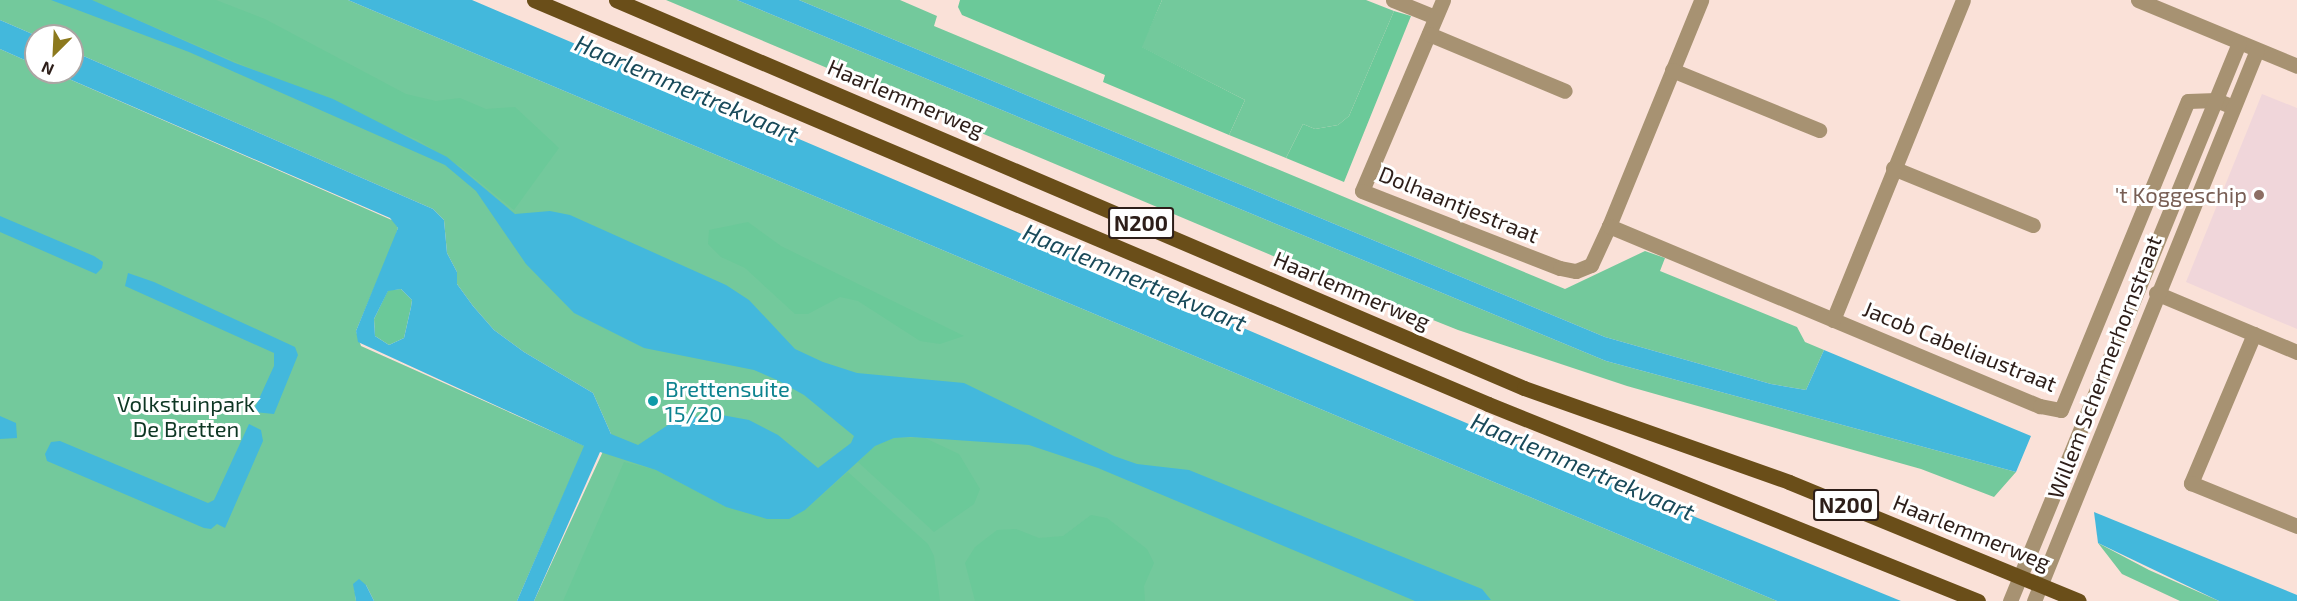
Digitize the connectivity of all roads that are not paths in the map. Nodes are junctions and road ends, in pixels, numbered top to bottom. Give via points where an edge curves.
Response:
1 (534, 0) edge
2 (616, 0) edge
3 (1393, 0) edge
4 (1443, 0) edge
5 (1701, 0) edge
6 (1962, 0) edge
7 (2138, 0) edge
8 (1435, 17) junction
9 (1429, 34) junction
10 (2239, 43) junction
11 (2257, 50) junction
12 (2297, 66) edge
13 (1672, 70) junction
14 (1565, 92) dead end
15 (2216, 100) junction
16 (2233, 107) junction
17 (1820, 130) dead end
18 (1893, 168) junction
19 (2033, 225) dead end
20 (1609, 226) junction
21 (2156, 293) junction
22 (1833, 320) junction
23 (2254, 334) junction
24 (2297, 352) edge
25 (2297, 526) edge
26 (2020, 576) junction
27 (2042, 585) junction
28 (1978, 601) edge
29 (2010, 601) edge
30 (2034, 601) edge
31 (2079, 601) edge

1 - 28 main road, N200 via 1488,404
2 - 26 main road, Haarlemmerweg / N200 via 1524,388 1789,482
3 - 8 street
4 - 8 street, Dolhaantjestraat
5 - 13 street
6 - 18 street
7 - 10 street
8 - 9 street, Dolhaantjestraat
9 - 14 street
9 - 20 street, Dolhaantjestraat via 1362,191 1568,269 1591,265
10 - 11 street
10 - 15 street, Willem Schermerhornstraat
11 - 12 street
11 - 16 street, Willem Schermerhornstraat
13 - 17 street
13 - 20 street
15 - 16 street
15 - 22 street, Jacob Cabeliaustraat via 2188,101 2061,410 2040,406
15 - 26 street, Willem Schermerhornstraat
16 - 21 street, Willem Schermerhornstraat
18 - 19 street
18 - 22 street
20 - 22 street, Jacob Cabeliaustraat
21 - 23 street
21 - 27 street, Willem Schermerhornstraat via 2142,339
23 - 24 street
23 - 25 street via 2191,483
26 - 27 main road, Haarlemmerweg / N200
26 - 29 street, Willem Schermerhornstraat
27 - 30 street, Willem Schermerhornstraat
27 - 31 main road, Haarlemmerweg / N200

